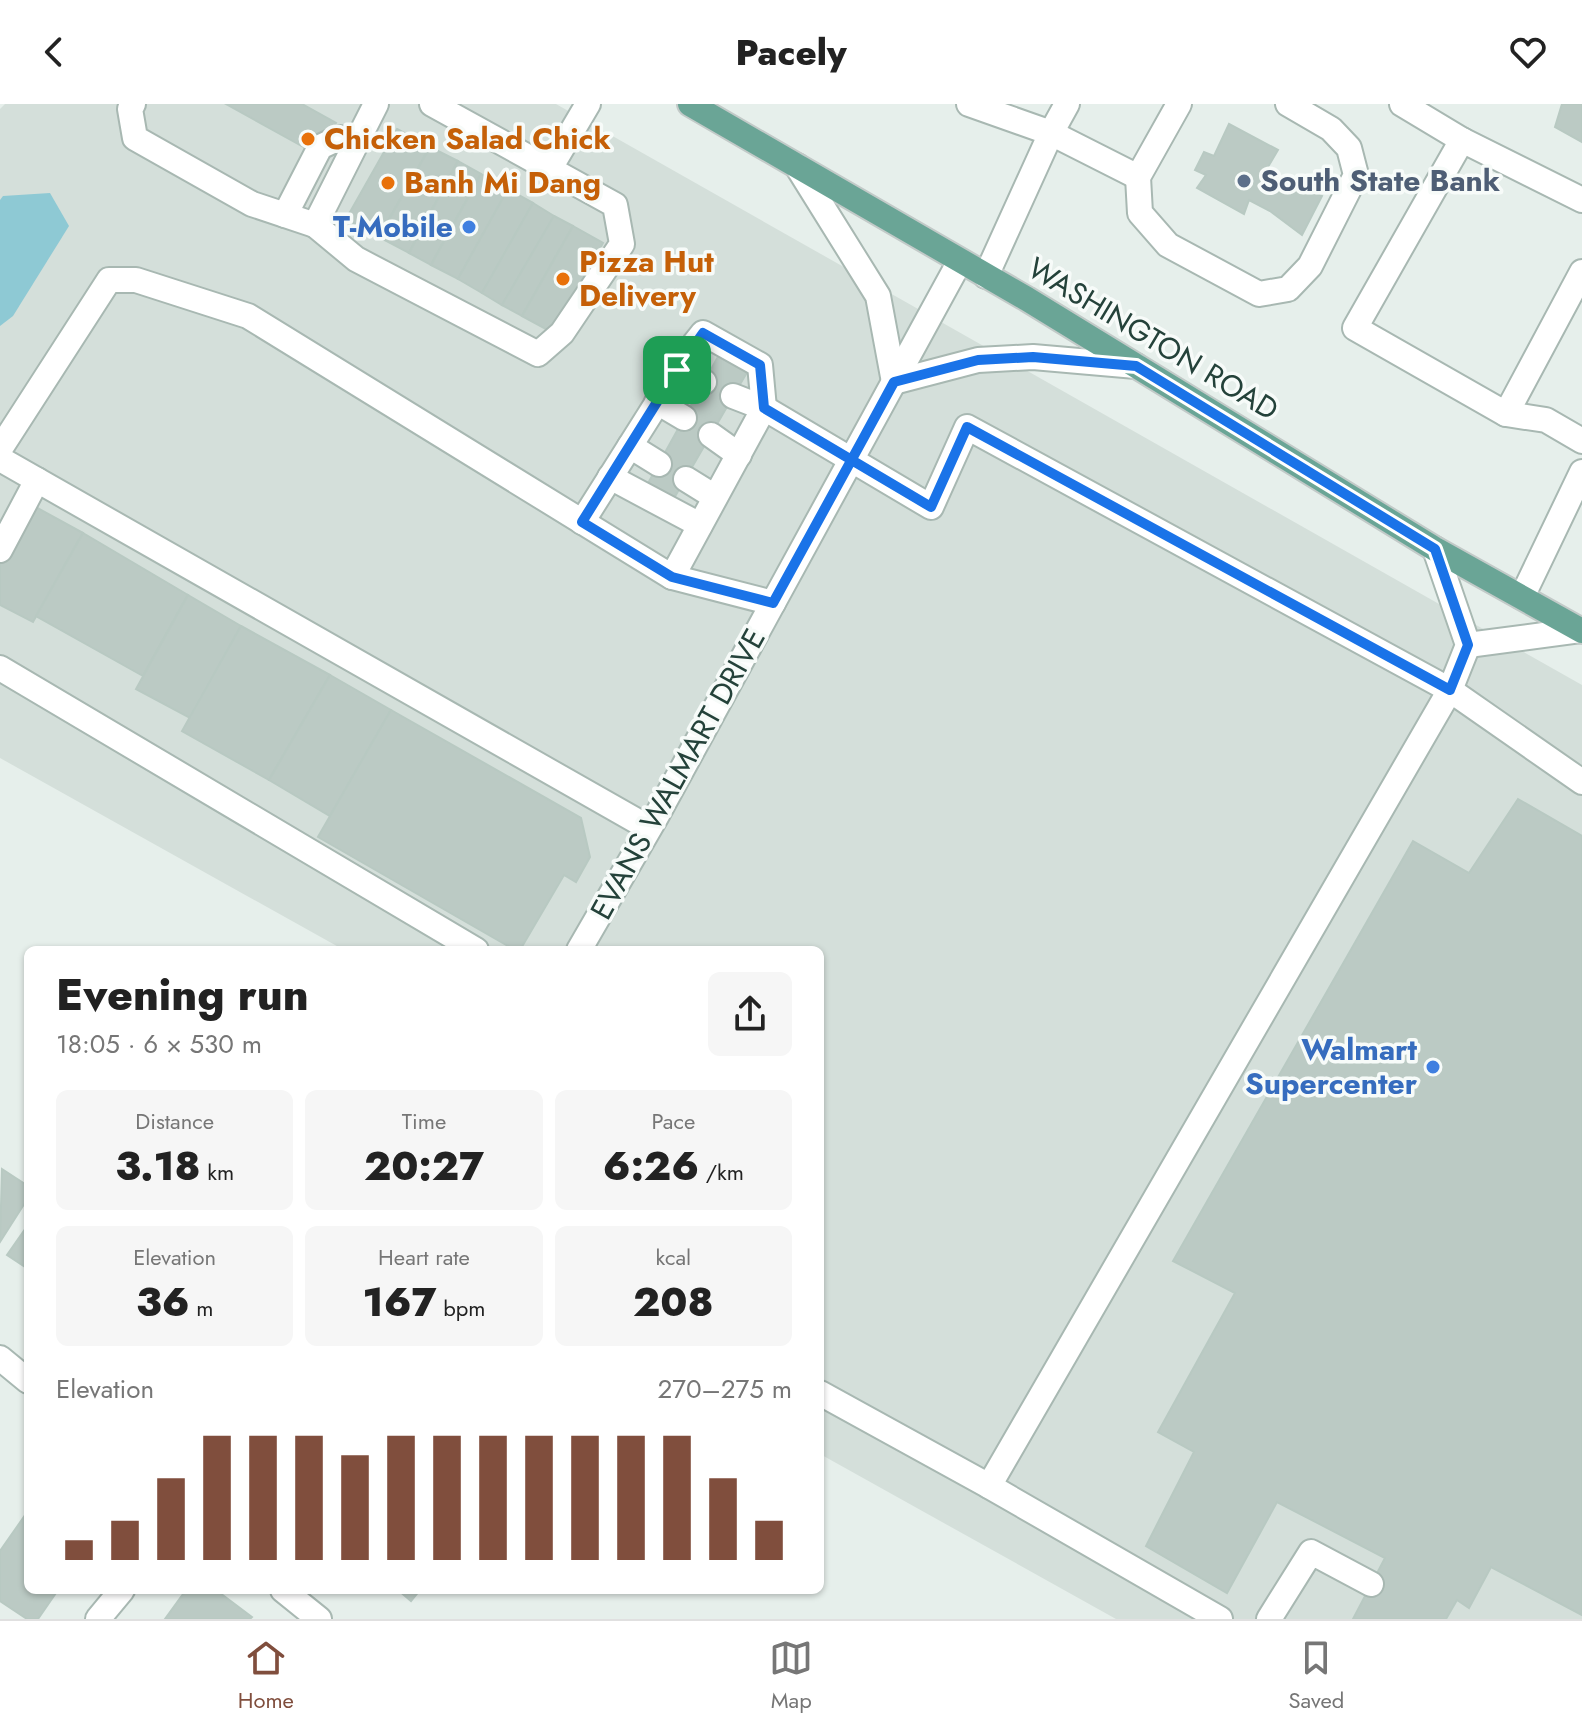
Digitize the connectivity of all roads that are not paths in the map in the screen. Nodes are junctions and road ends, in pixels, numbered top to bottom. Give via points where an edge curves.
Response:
1 (133, 104) edge
2 (376, 104) edge
3 (432, 104) edge
4 (588, 104) edge
5 (690, 104) edge
6 (969, 104) edge
7 (1067, 104) edge
8 (1087, 104) edge
9 (1179, 104) edge
10 (1288, 104) edge
11 (1402, 104) edge
12 (1051, 133) junction
13 (1462, 140) junction
14 (357, 142) junction
15 (797, 166) junction
16 (549, 170) junction
17 (1138, 177) junction
18 (1582, 200) edge
19 (285, 215) junction
20 (315, 225) junction
21 (960, 261) junction
22 (1582, 272) edge
23 (986, 276) junction
24 (1136, 366) junction
25 (677, 370) junction
26 (704, 382) dead end
27 (894, 382) junction
28 (733, 396) dead end
29 (657, 402) junction
30 (764, 408) junction
31 (1506, 414) junction
32 (684, 418) dead end
33 (711, 435) dead end
34 (1582, 441) edge
35 (630, 446) junction
36 (0, 449) edge
37 (739, 455) junction
38 (0, 459) edge
39 (851, 461) junction
40 (659, 464) dead end
41 (1582, 472) edge
42 (610, 477) junction
43 (686, 479) dead end
44 (37, 480) junction
45 (715, 497) junction
46 (582, 522) junction
47 (700, 525) junction
48 (1435, 549) junction
49 (0, 550) edge
50 (672, 577) junction
51 (1522, 597) junction
52 (773, 603) junction
53 (1581, 631) edge
54 (1468, 645) junction
55 (0, 668) edge
56 (1450, 690) junction
57 (1582, 782) edge
58 (649, 828) junction
59 (469, 946) edge
60 (581, 946) edge
61 (0, 1358) edge
62 (24, 1378) edge
63 (824, 1395) edge
64 (989, 1486) junction
65 (1371, 1584) dead end
66 (119, 1594) edge
67 (288, 1594) edge
68 (98, 1619) edge
69 (319, 1619) edge
70 (1220, 1619) edge
71 (1269, 1619) edge

1 - 19 street via 135,138 252,204
2 - 14 street
3 - 16 street
4 - 16 street
5 - 15 main road, WASHINGTON ROAD
6 - 12 street
7 - 12 street
8 - 12 street
9 - 17 street
10 - 17 street via 1331,129 1349,148 1356,175 1310,266 1288,289 1259,294 1168,245 1140,213
11 - 13 street
12 - 17 street
12 - 23 street
13 - 18 street
13 - 31 street via 1355,328
14 - 19 street via 339,138 320,147
14 - 20 street
15 - 21 main road, WASHINGTON ROAD
15 - 27 street via 878,296
16 - 20 street via 615,205 622,244 562,333 538,354 356,259
19 - 20 street
21 - 23 main road, WASHINGTON ROAD
21 - 27 street, EVANS WALMART DRIVE
22 - 31 street
23 - 24 main road, WASHINGTON ROAD
24 - 27 street via 1033,357 978,360
24 - 48 main road, WASHINGTON ROAD
25 - 26 street
25 - 29 street
25 - 30 street via 703,333 760,365
27 - 39 street, EVANS WALMART DRIVE
28 - 30 street
29 - 32 street
29 - 35 street
30 - 37 street
30 - 39 street
31 - 34 street via 1546,420
33 - 37 street
35 - 40 street
35 - 42 street
36 - 46 street via 109,280 136,280 248,316
37 - 45 street
38 - 44 street
39 - 52 street, EVANS WALMART DRIVE
39 - 56 street via 931,507 967,427
41 - 51 street
42 - 46 street
42 - 47 street
43 - 45 street
44 - 49 street
44 - 58 street
45 - 47 street
46 - 50 street
47 - 50 street
48 - 51 main road, WASHINGTON ROAD
48 - 54 street
50 - 52 street
51 - 53 main road, WASHINGTON ROAD
52 - 58 street, EVANS WALMART DRIVE
53 - 54 street
54 - 56 street
55 - 59 street
56 - 57 street
56 - 64 street
58 - 60 street, EVANS WALMART DRIVE
61 - 62 street
63 - 64 street
64 - 70 street
65 - 71 street via 1311,1552
66 - 68 street
67 - 69 street

